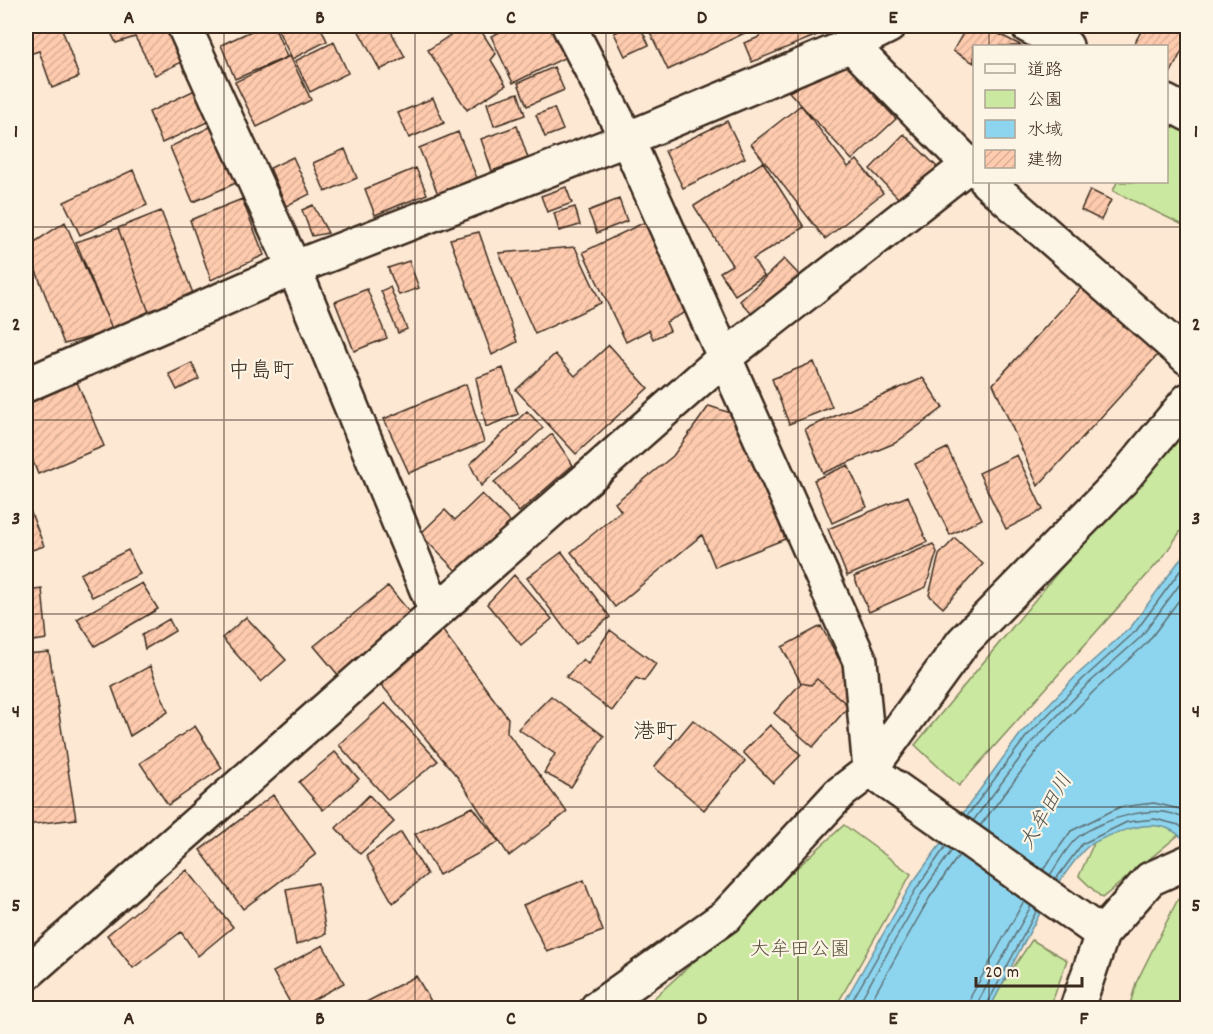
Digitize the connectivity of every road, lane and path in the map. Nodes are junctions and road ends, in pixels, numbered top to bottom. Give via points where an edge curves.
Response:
1 (184, 26) edge
2 (569, 26) edge
3 (889, 26) edge
4 (1028, 26) edge
5 (851, 45) junction
6 (1064, 45) edge
7 (1168, 103) edge
8 (1188, 114) edge
9 (627, 139) junction
10 (973, 168) edge
11 (973, 175) edge
12 (989, 183) edge
13 (294, 268) junction
14 (725, 357) junction
15 (1188, 358) edge
16 (26, 385) edge
17 (1188, 400) edge
18 (436, 612) junction
19 (870, 770) junction
20 (1188, 862) edge
21 (1102, 934) junction
22 (26, 974) edge
23 (597, 1008) edge
24 (1077, 1008) edge

1 - 13 street
2 - 9 street
3 - 5 street
4 - 6 street
5 - 9 street
5 - 10 street
7 - 8 street
9 - 13 street
9 - 14 street
11 - 14 street
12 - 15 street
13 - 16 street
13 - 18 street
14 - 18 street
14 - 19 street via 860,662
17 - 19 street via 1122,480 963,642
18 - 22 street
19 - 21 street
19 - 23 street via 840,793 726,916
20 - 21 street via 1150,879
21 - 24 street

